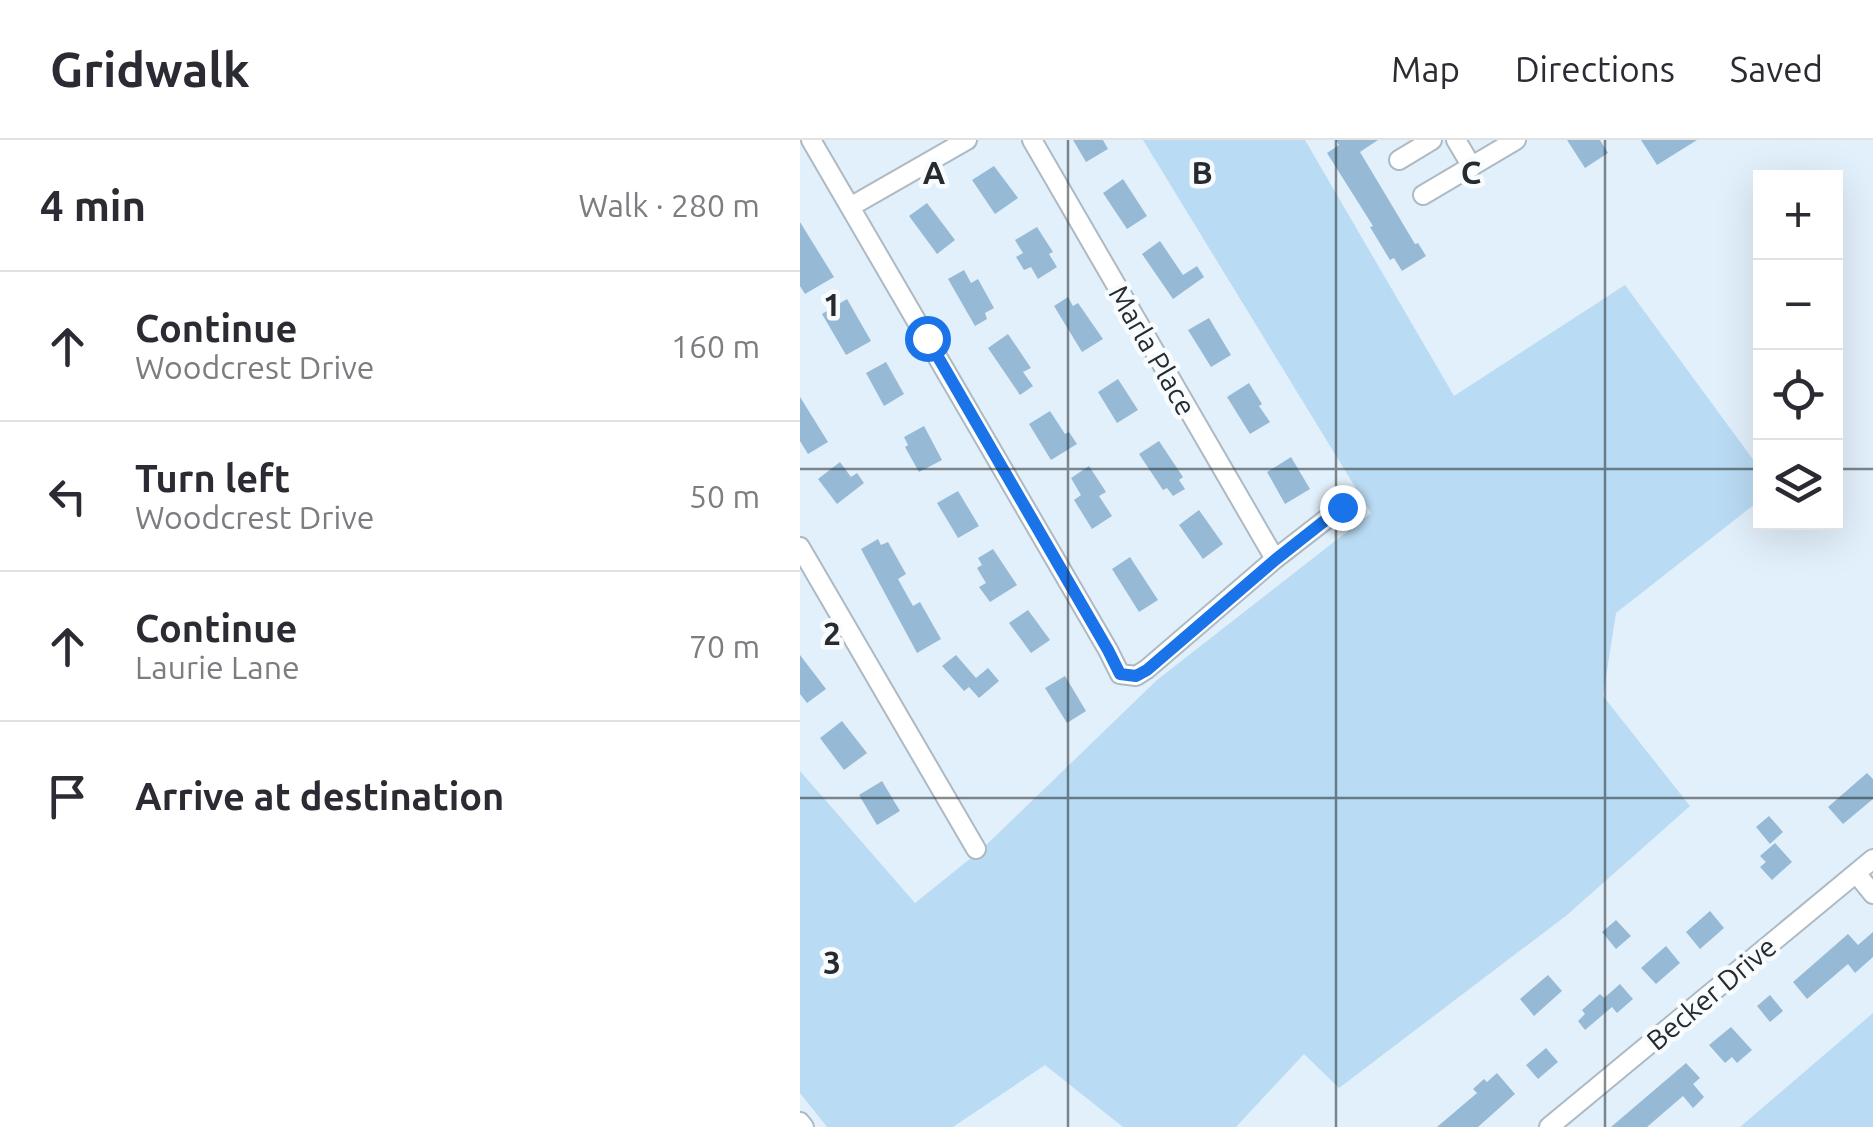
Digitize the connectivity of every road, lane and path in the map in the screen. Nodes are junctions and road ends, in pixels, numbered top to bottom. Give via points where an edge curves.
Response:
1 (811, 140) edge
2 (967, 140) edge
3 (1032, 140) edge
4 (1432, 140) edge
5 (1456, 140) edge
6 (1516, 140) edge
7 (1399, 160) dead end
8 (1472, 167) junction
9 (1424, 195) dead end
10 (850, 207) junction
11 (1342, 507) dead end
12 (800, 547) edge
13 (1275, 560) junction
14 (976, 848) dead end
15 (1873, 859) edge
16 (1856, 873) junction
17 (1873, 894) edge
18 (1549, 1127) edge

1 - 10 street
2 - 10 street
3 - 13 street, Marla Place
4 - 7 street
5 - 8 street
6 - 8 street
8 - 9 street
10 - 13 street via 1120,674 1147,670
11 - 13 street
12 - 14 street
15 - 16 street, Becker Drive
16 - 17 street
16 - 18 street, Becker Drive

